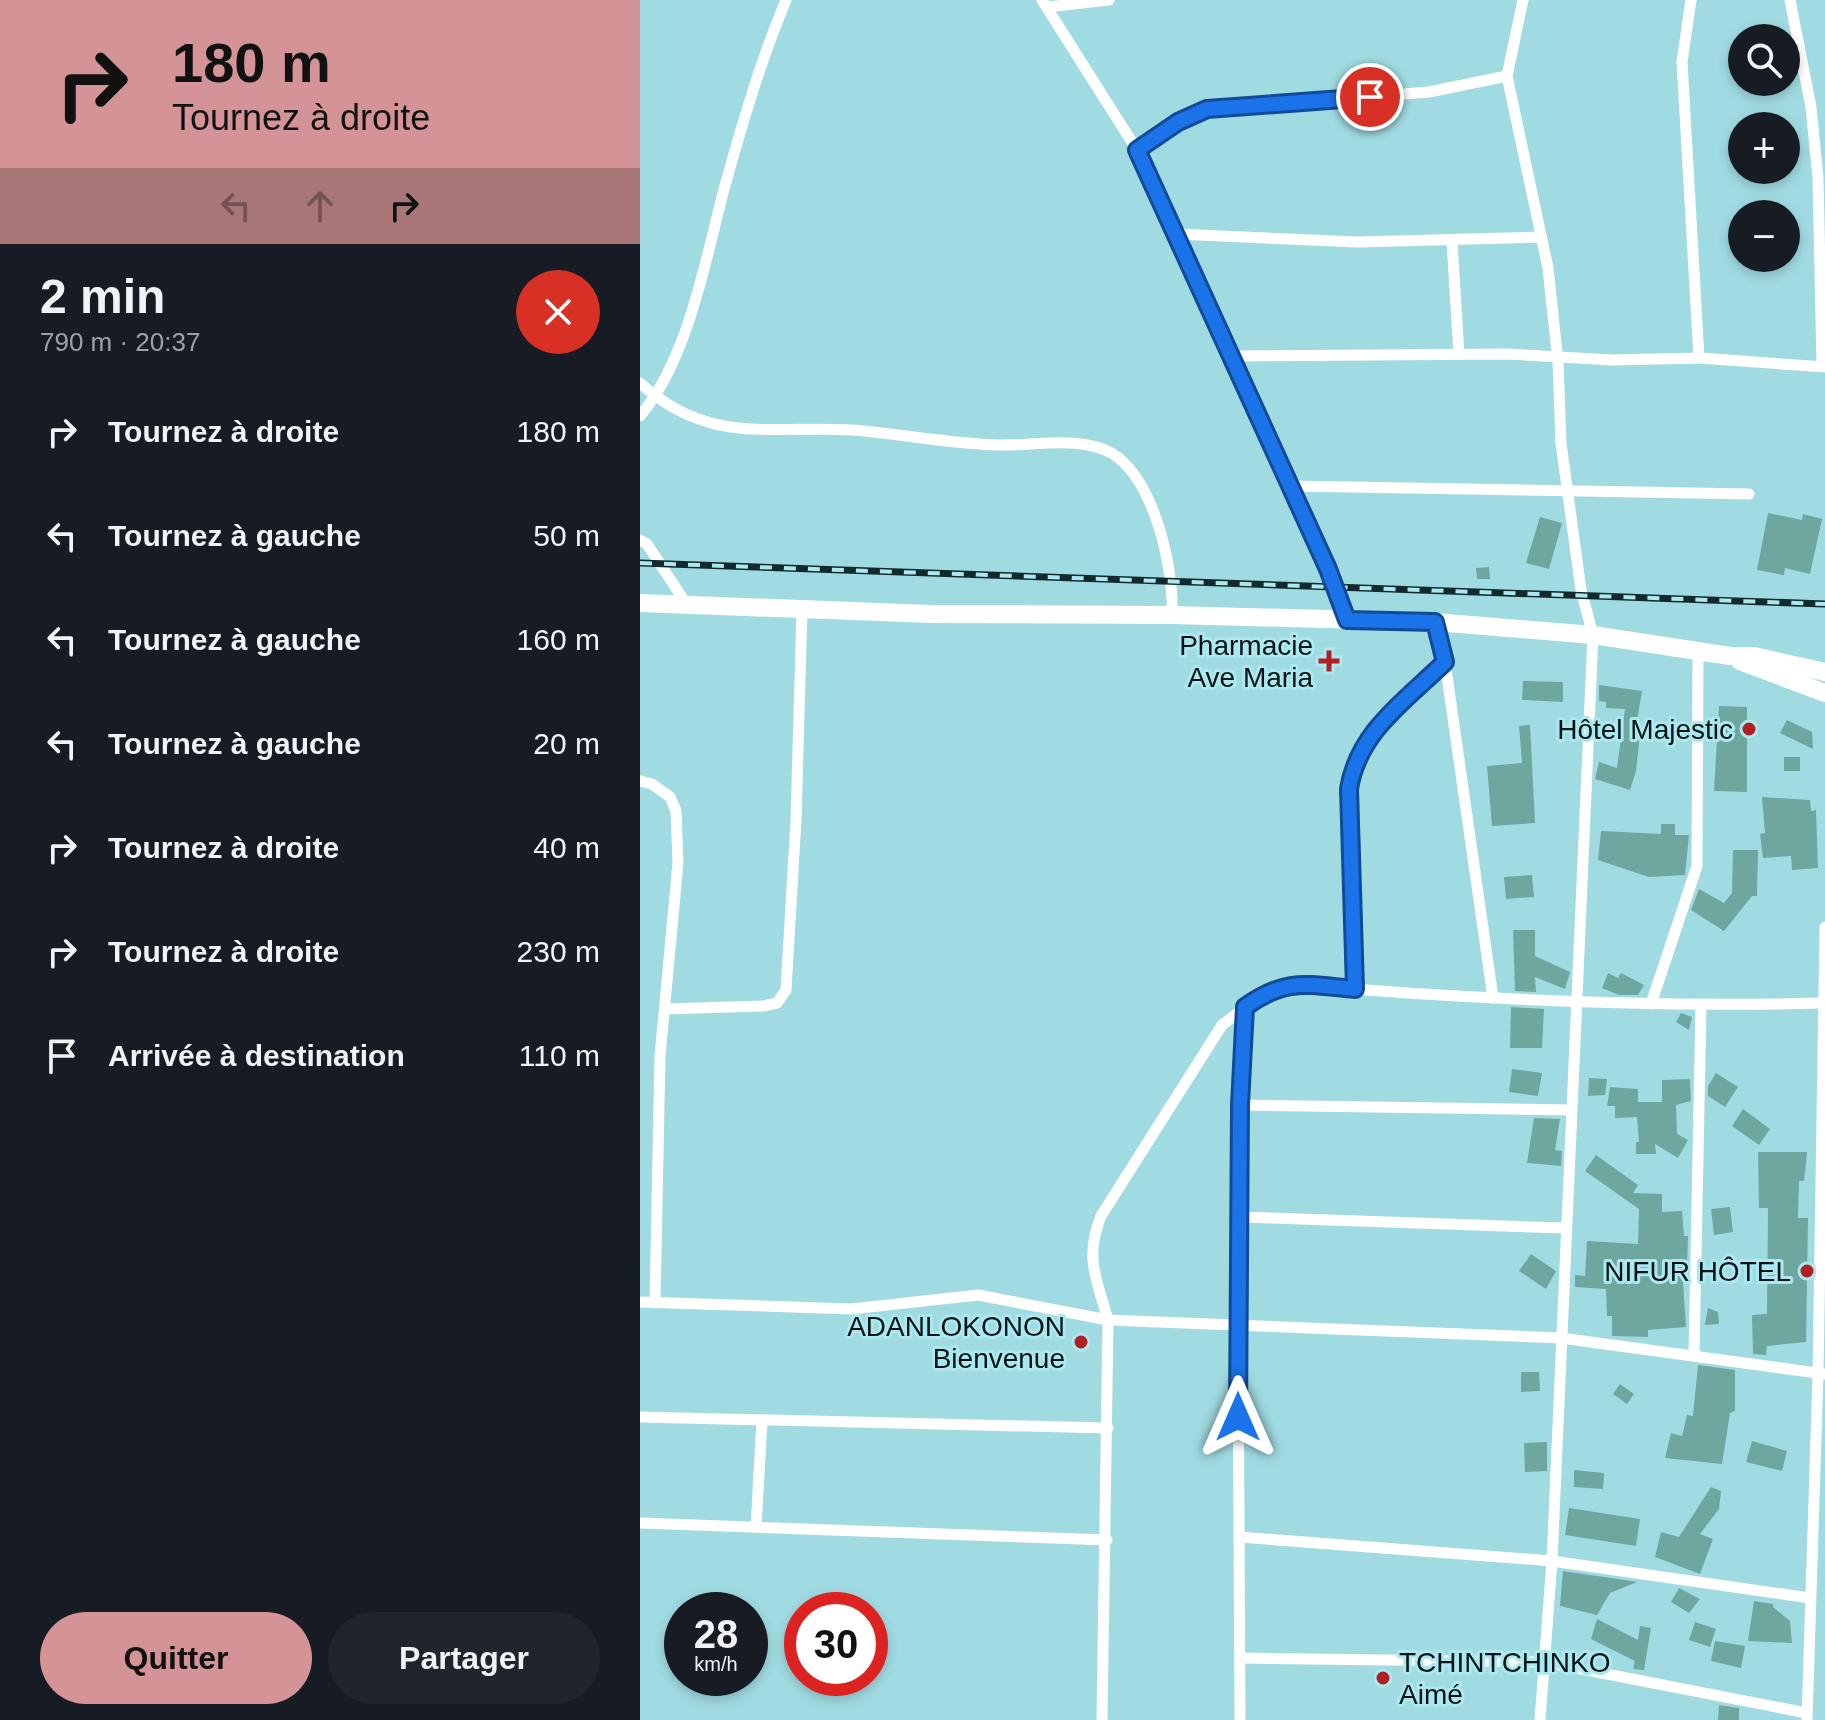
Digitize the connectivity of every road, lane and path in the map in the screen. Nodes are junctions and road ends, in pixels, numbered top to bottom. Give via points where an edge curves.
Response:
1 (786, 0) edge
2 (1109, 0) edge
3 (1523, 0) edge
4 (1691, 0) edge
5 (1790, 0) edge
6 (1044, 3) edge
7 (1507, 76) junction
8 (1137, 150) junction
9 (1176, 234) junction
10 (1541, 237) junction
11 (1452, 242) junction
12 (1459, 354) junction
13 (1556, 355) junction
14 (1230, 356) junction
15 (1699, 358) junction
16 (1823, 366) edge
17 (640, 383) edge
18 (656, 398) junction
19 (640, 416) edge
20 (1290, 486) junction
21 (1570, 491) junction
22 (1749, 494) dead end
23 (640, 540) edge
24 (640, 603) edge
25 (687, 605) junction
26 (802, 610) junction
27 (1172, 615) junction
28 (1347, 620) junction
29 (1435, 622) junction
30 (1593, 635) junction
31 (1698, 649) junction
32 (1730, 656) junction
33 (1445, 662) junction
34 (1825, 672) edge
35 (1825, 693) edge
36 (640, 781) edge
37 (1825, 927) edge
38 (1355, 989) junction
39 (1493, 998) junction
40 (1576, 1001) junction
41 (1822, 1003) junction
42 (1651, 1004) junction
43 (1701, 1006) junction
44 (1245, 1007) junction
45 (665, 1009) junction
46 (1240, 1105) junction
47 (1570, 1110) junction
48 (1239, 1217) junction
49 (1564, 1228) junction
50 (640, 1302) edge
51 (655, 1303) junction
52 (1108, 1320) junction
53 (1238, 1328) junction
54 (1561, 1338) junction
55 (1694, 1355) junction
56 (1821, 1374) edge
57 (640, 1417) edge
58 (762, 1421) junction
59 (1108, 1428) junction
60 (640, 1523) edge
61 (756, 1527) junction
62 (1239, 1537) junction
63 (1107, 1540) junction
64 (1552, 1561) junction
65 (1810, 1598) junction
66 (1241, 1658) junction
67 (1545, 1662) junction
68 (1807, 1716) edge
69 (1102, 1720) edge
70 (1240, 1720) edge
71 (1540, 1720) edge

1 - 18 street via 735,150 695,296
2 - 6 street
3 - 7 street
4 - 15 street via 1682,62
5 - 16 street via 1811,107 1818,178
6 - 8 street
7 - 8 street via 1429,92 1207,109
7 - 10 street
8 - 9 street
9 - 11 street
9 - 14 street
10 - 11 street
10 - 13 street
11 - 12 street
12 - 13 street
12 - 14 street
13 - 15 street
13 - 21 street via 1561,443
14 - 20 street
15 - 16 street
17 - 18 street
18 - 19 street
18 - 27 street via 718,425 747,431 854,430 973,444 1090,446 1111,453 1133,474 1152,509 1170,565
20 - 21 street
20 - 28 street
21 - 22 street
21 - 30 street via 1581,590
23 - 25 street
24 - 25 highway
25 - 26 highway
26 - 27 highway
26 - 45 street via 786,990 777,1003 763,1006
27 - 28 highway
28 - 29 highway
29 - 30 highway
29 - 33 street
30 - 31 highway
30 - 40 street
31 - 32 highway
31 - 42 street via 1697,866
32 - 34 highway
32 - 35 highway
33 - 38 street via 1363,743 1353,764 1349,789
33 - 39 street
36 - 45 street via 670,797 676,811 678,863
37 - 41 street
38 - 39 street
38 - 44 street via 1289,984
39 - 40 street
40 - 42 street
40 - 47 street
41 - 43 street
41 - 56 street
42 - 43 street
43 - 55 street
44 - 46 street
44 - 52 street via 1222,1025 1101,1216 1091,1241 1091,1260
45 - 51 street
46 - 47 street
46 - 48 street
47 - 49 street
48 - 49 street
48 - 53 street
49 - 54 street
50 - 51 street
51 - 52 street via 851,1309 978,1295
52 - 53 street
52 - 59 street
53 - 54 street
53 - 62 street
54 - 55 street
54 - 64 street
55 - 56 street
56 - 65 street
57 - 58 street
58 - 59 street
58 - 61 street
59 - 63 street
60 - 61 street
61 - 63 street
62 - 64 street
62 - 66 street
63 - 69 street
64 - 65 street
64 - 67 street
65 - 68 street
66 - 67 street
66 - 70 street
67 - 68 street
67 - 71 street

